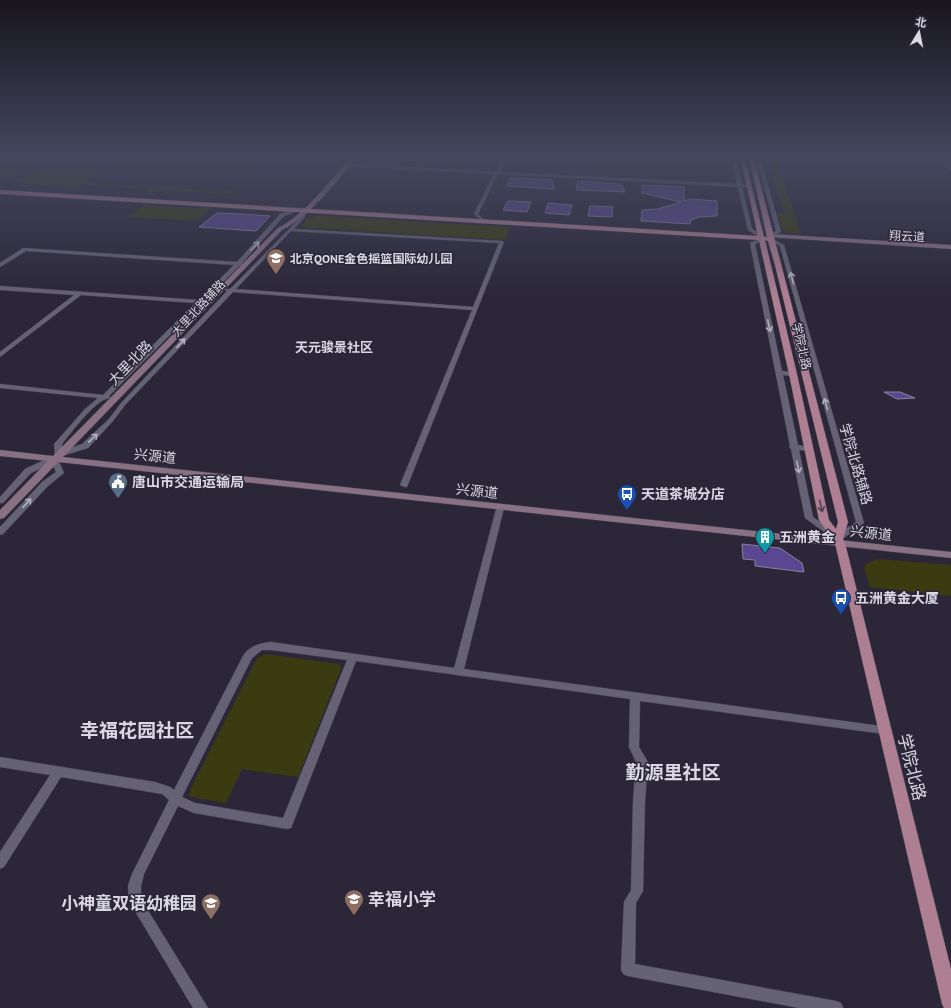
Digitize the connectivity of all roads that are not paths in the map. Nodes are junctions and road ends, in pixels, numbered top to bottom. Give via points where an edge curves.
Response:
1 (201, 203) edge
2 (307, 203) edge
3 (482, 203) edge
4 (744, 203) edge
5 (755, 203) edge
6 (760, 203) edge
7 (771, 203) edge
8 (301, 209) junction
9 (481, 219) junction
10 (290, 230) junction
11 (766, 237) junction
12 (951, 248) edge
13 (242, 264) junction
14 (0, 265) edge
15 (778, 265) junction
16 (788, 265) junction
17 (0, 288) edge
18 (221, 289) junction
19 (231, 290) junction
20 (79, 294) junction
21 (198, 302) junction
22 (208, 303) junction
23 (475, 309) junction
24 (0, 355) edge
25 (779, 373) junction
26 (793, 374) junction
27 (806, 375) junction
28 (818, 376) junction
29 (0, 386) edge
30 (104, 397) junction
31 (116, 398) junction
32 (793, 446) junction
33 (0, 449) edge
34 (809, 449) junction
35 (825, 450) junction
36 (839, 452) junction
37 (0, 453) edge
38 (56, 457) junction
39 (404, 486) dead end
40 (0, 501) edge
41 (500, 504) junction
42 (0, 516) edge
43 (0, 532) edge
44 (839, 541) junction
45 (951, 550) edge
46 (951, 555) edge
47 (352, 657) junction
48 (458, 672) junction
49 (635, 696) junction
50 (884, 730) junction
51 (0, 762) edge
52 (58, 772) junction
53 (175, 798) junction
54 (0, 863) edge
55 (951, 1004) edge
56 (201, 1008) edge
57 (836, 1008) edge

1 - 8 main road, 翔云道
2 - 8 main road, 大里北路
3 - 9 street via 476,214
4 - 11 street, 学院北路辅路 via 750,230
5 - 11 main road, 学院北路
6 - 11 main road, 学院北路
7 - 11 street via 779,232
8 - 9 main road, 翔云道
8 - 10 street, 大里北路辅路 via 303,217
8 - 11 main road, 翔云道
8 - 13 main road, 大里北路 via 285,228 280,229
13 -> 8 street, 大里北路辅路 via 282,215
9 - 11 main road, 翔云道
10 - 19 street, 大里北路辅路
10 - 23 street via 502,242
11 - 12 main road, 翔云道
11 - 15 main road, 学院北路
11 - 16 street, 学院北路辅路 via 782,245
11 -> 25 street via 752,244
11 - 26 main road, 学院北路
13 - 14 street via 25,249
13 - 18 main road, 大里北路
13 - 21 street, 大里北路辅路
15 - 16 street
15 - 27 main road, 学院北路
28 -> 16 street, 学院北路辅路
17 - 20 street
18 - 19 street
18 - 22 main road, 大里北路
19 - 23 street
38 -> 19 street, 大里北路辅路 via 84,446
20 - 21 street
20 - 24 street
21 - 22 street
21 - 30 street, 大里北路辅路
22 - 31 main road, 大里北路
23 - 39 street
25 - 26 street
25 - 32 street
26 - 27 main road
26 - 34 main road, 学院北路
27 - 28 street
27 - 35 main road, 学院北路
36 -> 28 street, 学院北路辅路
29 - 30 street
30 - 31 street
30 - 38 street, 大里北路辅路 via 87,410 58,444
31 - 38 main road, 大里北路
32 - 34 street
32 -> 44 street via 809,518
33 - 38 main road, 兴源道
34 -> 44 main road, 学院北路 via 824,520
35 - 36 street
35 - 44 main road, 学院北路 via 843,522
36 - 44 street, 学院北路辅路 via 860,523
37 - 38 main road, 兴源道
38 - 40 street, 大里北路辅路 via 28,471
38 - 41 main road, 兴源道
38 - 42 main road, 大里北路
43 -> 38 street, 大里北路辅路 via 45,484 60,473
41 - 44 main road, 兴源道
41 - 48 street
44 - 45 main road, 兴源道
44 - 46 main road, 兴源道
44 - 50 main road, 学院北路
47 - 48 street
47 - 53 street via 271,646 253,650
47 - 53 street via 287,824 194,808
48 - 49 street
49 - 50 street
49 - 57 street via 634,747 642,762 637,891 630,902 628,969
50 - 55 main road, 学院北路
51 - 52 street
52 - 53 street via 155,787 166,790
52 - 54 street
53 - 56 street via 135,880 133,890 135,901

